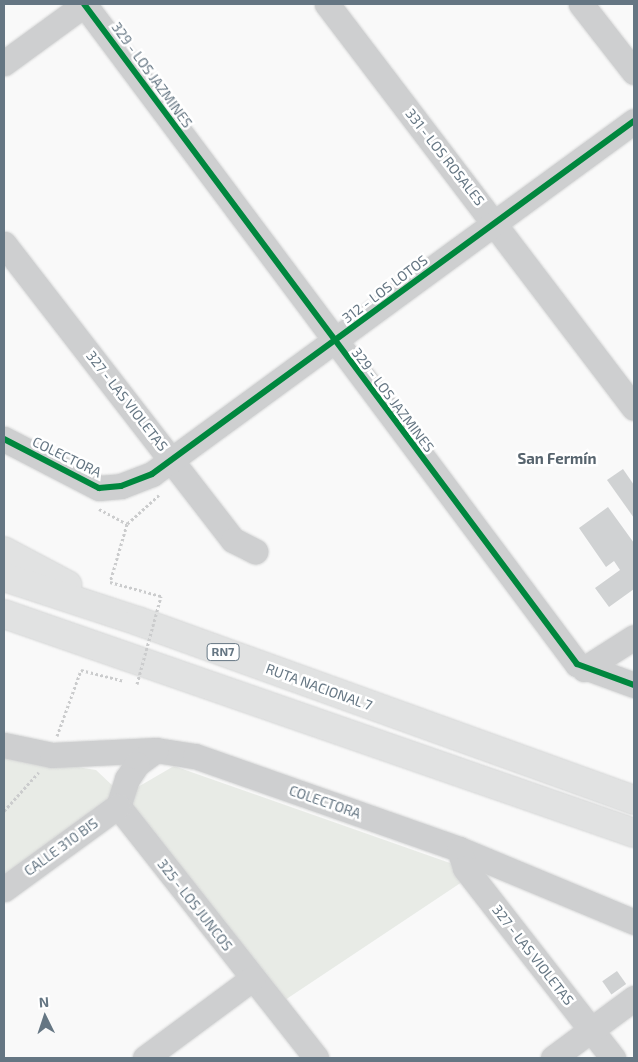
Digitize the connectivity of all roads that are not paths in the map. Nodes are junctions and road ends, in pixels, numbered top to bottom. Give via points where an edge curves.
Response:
1 (84, 4) edge
2 (327, 4) edge
3 (582, 4) edge
4 (4, 62) edge
5 (634, 72) edge
6 (634, 121) edge
7 (496, 223) junction
8 (4, 244) edge
9 (334, 343) junction
10 (634, 408) edge
11 (4, 439) edge
12 (178, 467) junction
13 (121, 486) joint
14 (4, 551) edge
15 (255, 551) dead end
16 (4, 577) edge
17 (4, 614) edge
18 (138, 621) junction
19 (634, 637) edge
20 (584, 669) junction
21 (634, 685) edge
22 (4, 745) edge
23 (156, 750) junction
24 (634, 800) edge
25 (118, 806) junction
26 (634, 833) edge
27 (459, 849) junction
28 (4, 889) edge
29 (634, 922) edge
30 (253, 978) junction
31 (634, 998) edge
32 (591, 1030) junction
33 (145, 1058) edge
34 (316, 1058) edge
35 (553, 1058) edge
36 (613, 1058) edge

1 - 4 street
1 - 9 street, 329 - LOS JAZMINES
2 - 7 street, 331 - LOS ROSALES
3 - 5 street
6 - 7 street, 312 - LOS LOTOS
7 - 9 street, 312 - LOS LOTOS
7 - 10 street, 331 - LOS ROSALES
8 - 12 street, 327 - LAS VIOLETAS
9 - 12 street, 312 - LOS LOTOS
9 - 20 street, 329 - LOS JAZMINES
11 - 13 street, COLECTORA via 99,488
12 - 13 street, 312 - LOS LOTOS
12 - 15 street, 327 - LAS VIOLETAS via 233,540
14 - 18 highway
16 - 18 highway, RUTA NACIONAL 7 / RN7
17 - 26 highway, RN7
18 - 24 highway, RUTA NACIONAL 7 / RN7
19 - 20 street
20 - 21 street
22 - 23 street, COLECTORA via 52,755
23 - 25 street via 137,764 126,779
23 - 27 street, COLECTORA via 195,756
25 - 28 street, CALLE 310 BIS
25 - 30 street, 325 - LOS JUNCOS
27 - 29 street, COLECTORA
27 - 32 street, 327 - LAS VIOLETAS via 465,868
30 - 33 street
30 - 34 street, 325 - LOS JUNCOS
31 - 32 street
32 - 35 street
32 - 36 street, 327 - LAS VIOLETAS

